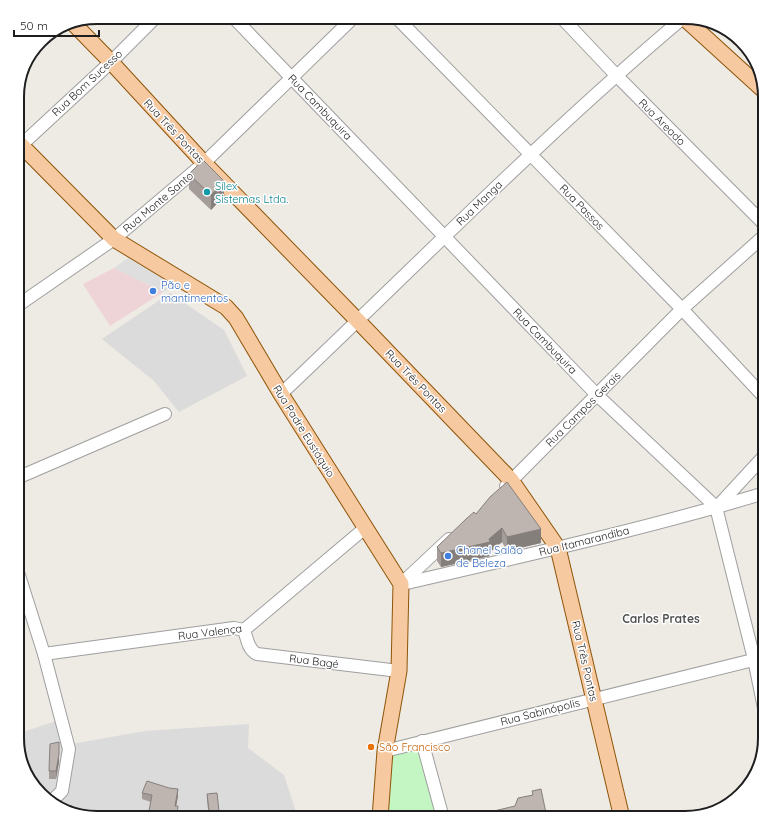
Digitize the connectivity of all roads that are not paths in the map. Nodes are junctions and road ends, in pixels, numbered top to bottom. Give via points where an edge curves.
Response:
1 (149, 24) edge
2 (240, 24) edge
3 (347, 24) edge
4 (403, 24) edge
5 (568, 24) edge
6 (675, 24) edge
7 (691, 24) edge
8 (77, 27) edge
9 (111, 62) junction
10 (616, 75) junction
11 (292, 78) junction
12 (756, 84) edge
13 (24, 140) edge
14 (24, 150) edge
15 (530, 154) junction
16 (204, 163) junction
17 (758, 218) edge
18 (444, 236) junction
19 (114, 239) junction
20 (758, 241) edge
21 (24, 301) edge
22 (682, 310) junction
23 (358, 320) junction
24 (758, 391) edge
25 (281, 394) junction
26 (597, 395) junction
27 (165, 414) dead end
28 (758, 462) edge
29 (24, 475) edge
30 (511, 480) junction
31 (758, 495) edge
32 (494, 496) edge
33 (716, 507) junction
34 (365, 528) junction
35 (456, 533) edge
36 (558, 548) junction
37 (401, 584) junction
38 (24, 590) edge
39 (244, 630) junction
40 (758, 651) edge
41 (44, 654) junction
42 (758, 658) edge
43 (399, 671) junction
44 (593, 698) junction
45 (422, 741) junction
46 (385, 751) junction
47 (55, 798) edge
48 (381, 811) edge
49 (441, 811) edge
50 (620, 811) edge

1 - 9 street, Rua Bom Sucesso
2 - 11 street, Rua Cambuquira
3 - 11 street, Rua Monte Santo
4 - 15 street, Rua Passos
5 - 10 street, Rua Areado
6 - 10 street, Rua Manga
7 - 12 main road
8 - 9 main road, Rua Três Pontas
9 - 13 street, Rua Bom Sucesso
9 - 16 main road, Rua Três Pontas
10 - 15 street, Rua Manga
10 - 17 street, Rua Areado
11 - 16 street, Rua Monte Santo
11 - 18 street, Rua Cambuquira
14 - 19 main road, Rua Padre Eustáquio
15 - 18 street, Rua Manga
15 - 22 street, Rua Passos
16 - 19 street, Rua Monte Santo
16 - 23 main road, Rua Três Pontas
18 - 23 street, Rua Manga
18 - 26 street, Rua Cambuquira
19 - 21 street, Rua Monte Santo
19 - 25 main road, Rua Padre Eustáquio via 226,307 236,318
20 - 22 street, Rua Campos Gerais
22 - 24 street, Rua Passos
22 - 26 street, Rua Campos Gerais
23 - 25 street, Rua Manga
23 - 30 main road, Rua Três Pontas
25 - 34 main road, Rua Padre Eustáquio
26 - 30 street, Rua Campos Gerais
26 - 33 street, Rua Cambuquira
27 - 29 street
28 - 33 street
30 - 32 street, Rua Campos Gerais
30 - 36 main road, Rua Três Pontas
31 - 33 street, Rua Itamarandiba
33 - 36 street, Rua Itamarandiba
33 - 40 street
34 - 37 main road, Rua Padre Eustáquio
34 - 39 street, Rua Valença
35 - 37 street
36 - 37 street, Rua Itamarandiba
36 - 44 main road, Rua Três Pontas
37 - 43 main road
38 - 41 street
39 - 41 street, Rua Valença via 234,628
39 - 43 street, Rua Bagé via 250,648 257,654
41 - 47 street via 69,749 62,791
42 - 44 street, Rua Sabinópolis
43 - 46 main road
44 - 45 street, Rua Sabinópolis
44 - 50 main road, Rua Três Pontas
45 - 46 street, Rua Sabinópolis
45 - 49 street
46 - 48 main road

